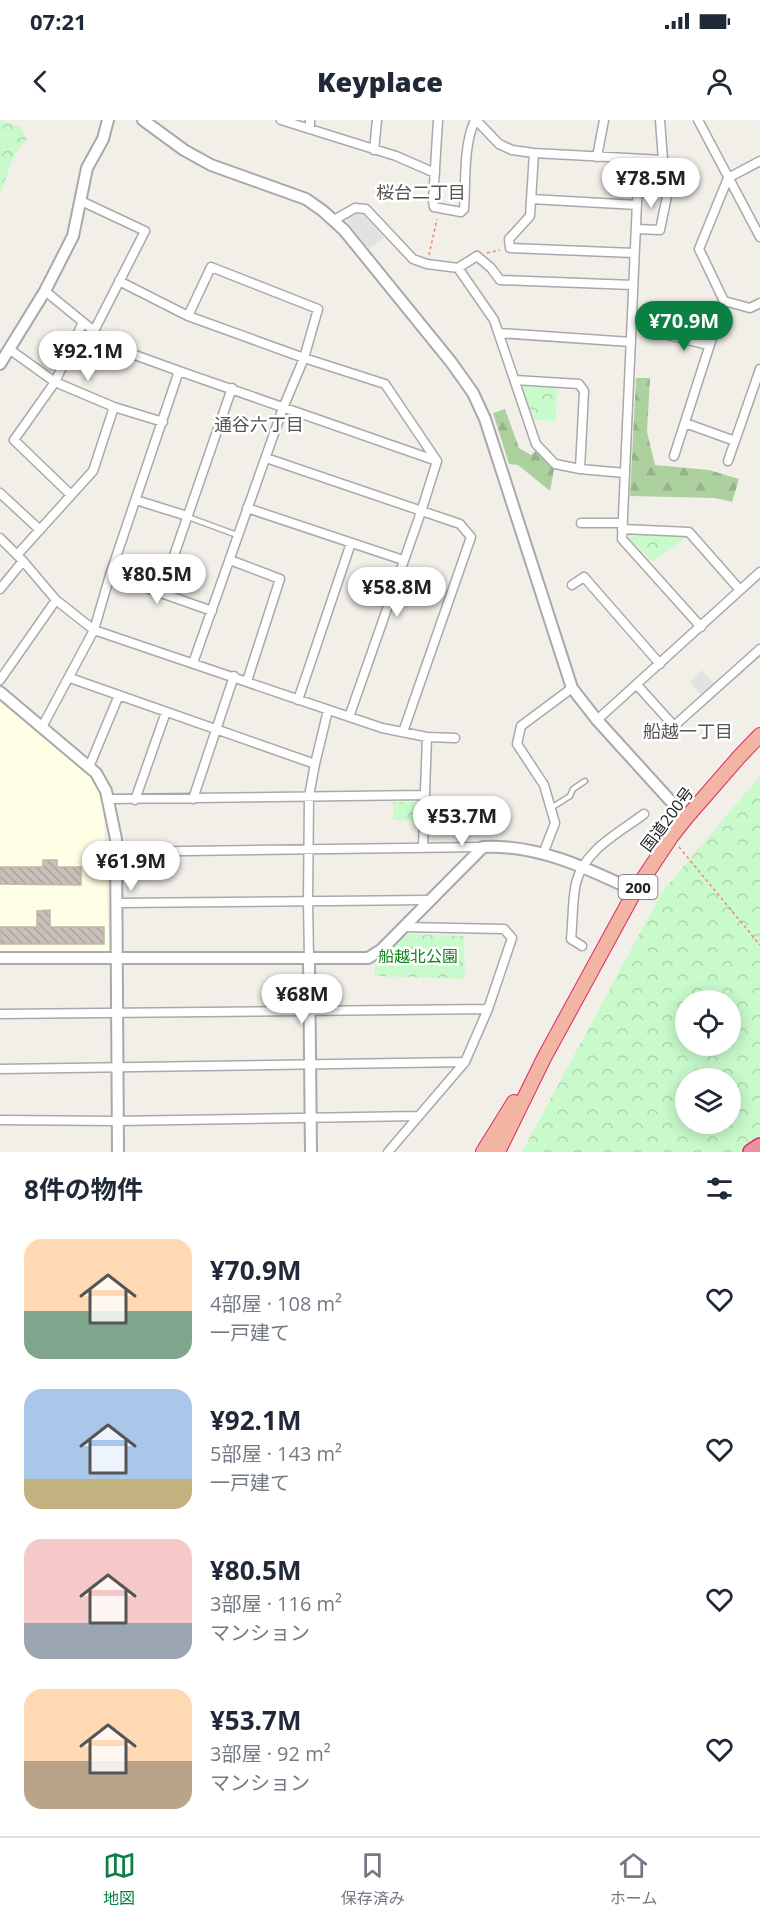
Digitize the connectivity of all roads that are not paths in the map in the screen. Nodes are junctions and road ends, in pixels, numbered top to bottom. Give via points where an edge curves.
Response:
1 (108, 120) edge
2 (143, 120) edge
3 (281, 120) edge
4 (377, 120) edge
5 (438, 120) edge
6 (476, 120) edge
7 (604, 120) edge
8 (660, 120) edge
9 (700, 121) edge
10 (310, 124) edge
11 (374, 150) junction
12 (534, 153) junction
13 (597, 157) junction
14 (624, 159) junction
15 (760, 161) edge
16 (435, 173) junction
17 (729, 178) junction
18 (668, 191) dead end
19 (531, 199) junction
20 (81, 201) junction
21 (637, 205) junction
22 (334, 220) junction
23 (636, 229) junction
24 (759, 233) edge
25 (634, 254) junction
26 (458, 268) junction
27 (119, 281) junction
28 (633, 285) junction
29 (45, 291) junction
30 (724, 301) junction
31 (760, 303) edge
32 (188, 316) junction
33 (83, 322) junction
34 (94, 331) junction
35 (499, 333) junction
36 (664, 334) road end
37 (630, 342) junction
38 (708, 345) junction
39 (9, 350) junction
40 (304, 358) junction
41 (0, 364) edge
42 (760, 369) edge
43 (179, 371) junction
44 (515, 380) junction
45 (55, 382) junction
46 (232, 388) junction
47 (114, 407) junction
48 (283, 408) junction
49 (163, 422) junction
50 (684, 423) junction
51 (735, 441) junction
52 (674, 456) dead end
53 (266, 458) junction
54 (437, 461) junction
55 (728, 461) dead end
56 (580, 470) junction
57 (625, 473) junction
58 (0, 493) edge
59 (71, 495) junction
60 (136, 500) junction
61 (248, 508) junction
62 (421, 512) junction
63 (187, 516) junction
64 (581, 523) dead end
65 (623, 526) junction
66 (40, 530) junction
67 (239, 535) junction
68 (0, 538) edge
69 (351, 543) junction
70 (20, 558) junction
71 (230, 560) junction
72 (403, 560) junction
73 (760, 572) edge
74 (110, 575) junction
75 (572, 585) dead end
76 (0, 589) edge
77 (740, 590) junction
78 (161, 593) junction
79 (56, 600) junction
80 (212, 611) junction
81 (701, 627) junction
82 (94, 630) junction
83 (760, 649) edge
84 (193, 663) junction
85 (660, 664) junction
86 (234, 676) junction
87 (69, 678) junction
88 (0, 680) edge
89 (247, 681) junction
90 (637, 685) junction
91 (572, 688) junction
92 (0, 692) edge
93 (119, 695) junction
94 (298, 699) junction
95 (328, 710) junction
96 (166, 712) junction
97 (349, 717) junction
98 (597, 720) junction
99 (42, 727) junction
100 (216, 730) junction
101 (403, 732) junction
102 (760, 735) edge
103 (427, 737) junction
104 (455, 738) dead end
105 (315, 764) junction
106 (89, 767) junction
107 (585, 782) dead end
108 (424, 795) junction
109 (309, 796) junction
110 (108, 799) junction
111 (135, 800) junction
112 (194, 800) junction
113 (551, 808) junction
114 (644, 814) dead end
115 (686, 818) junction
116 (423, 846) junction
117 (483, 847) junction
118 (309, 850) junction
119 (116, 852) junction
120 (543, 854) junction
121 (583, 866) junction
122 (635, 891) junction
123 (428, 900) junction
124 (308, 902) junction
125 (117, 903) junction
126 (403, 927) junction
127 (582, 946) dead end
128 (0, 958) edge
129 (309, 958) junction
130 (118, 959) junction
131 (488, 1009) junction
132 (309, 1011) junction
133 (117, 1012) junction
134 (0, 1014) edge
135 (544, 1058) junction
136 (465, 1062) junction
137 (309, 1063) junction
138 (117, 1067) junction
139 (0, 1069) edge
140 (418, 1116) junction
141 (310, 1117) junction
142 (0, 1120) edge
143 (117, 1121) junction
144 (760, 1146) edge
145 (118, 1152) edge
146 (311, 1152) edge
147 (388, 1152) edge
148 (483, 1152) edge
149 (498, 1152) edge
150 (751, 1152) edge

1 - 20 street via 103,139 87,168
2 - 22 street via 211,165 306,199
3 - 10 street
4 - 11 street
5 - 16 street
6 - 12 street via 499,144
6 - 16 street via 467,154 461,212 434,207
7 - 13 street
8 - 14 street via 663,160
9 - 17 street
10 - 11 street
11 - 16 street
12 - 13 street
12 - 19 street
13 - 14 street
14 - 21 street via 638,180
15 - 17 street
17 - 24 street
17 - 30 street via 699,249
18 - 23 street via 660,230
19 - 21 street
19 - 25 street via 530,216 508,240 510,248
20 - 27 street via 145,231
20 - 29 street via 73,236
21 - 23 street
22 - 26 street via 355,208 366,209 413,259
22 - 91 street via 473,393 485,419
23 - 25 street
25 - 28 street
26 - 28 street via 477,256 500,280
26 - 35 street via 495,320
27 - 32 street
27 - 34 street
28 - 37 street
29 - 33 street
29 - 39 street
30 - 31 street via 750,308
30 - 38 street
32 - 40 street
32 - 40 street via 211,267 318,309
33 - 34 street
33 - 45 street
34 - 43 street via 99,342
35 - 37 street
35 - 44 street
36 - 38 street
37 - 57 street
38 - 50 street
39 - 41 street
39 - 45 street
40 - 48 street
40 - 54 street via 385,384
42 - 51 street
43 - 46 street
43 - 49 street
44 - 56 street via 536,444 555,464
44 - 56 street via 579,384 584,391
45 - 47 street
45 - 59 street via 14,440
46 - 48 street
46 - 63 street
47 - 49 street
47 - 59 street via 93,471
48 - 53 street
48 - 54 street
49 - 60 street
50 - 51 street
50 - 52 street
51 - 55 street
53 - 61 street
53 - 62 street
54 - 62 street
56 - 57 street
57 - 65 street
58 - 66 street
59 - 66 street
60 - 63 street
60 - 74 street
61 - 67 street
61 - 69 street
62 - 72 street
62 - 101 street via 460,524 471,537
63 - 67 lane
63 - 78 street
64 - 65 street
65 - 77 street via 689,532
65 - 81 street via 622,539
66 - 70 street
67 - 71 street
68 - 70 street
69 - 72 street
69 - 94 street
70 - 76 street
70 - 79 street
71 - 80 street
71 - 89 street via 280,579
72 - 97 street
73 - 77 street
74 - 78 street
74 - 82 street
75 - 85 street via 584,577
77 - 81 street
78 - 80 street
79 - 82 street
79 - 88 street
80 - 84 street
81 - 85 street
82 - 84 street
82 - 87 street
83 - 90 street via 674,726
84 - 86 street
85 - 90 street
86 - 89 street
86 - 100 street
87 - 93 street
87 - 99 street
89 - 94 street
90 - 98 street
91 - 98 street
91 - 113 street via 521,726 517,744 544,785
92 - 99 street
93 - 96 street
93 - 106 street
94 - 95 street
95 - 97 street
95 - 105 street
96 - 100 street
96 - 111 street
97 - 101 street
98 - 115 street
99 - 106 street
100 - 105 street
100 - 112 street
101 - 103 street
102 - 115 highway, 国道200号 / 200
103 - 104 street
103 - 108 street
105 - 109 street
106 - 110 street
107 - 113 lane
108 - 109 street
108 - 116 street
109 - 112 street
109 - 118 street
110 - 111 street
110 - 119 street
111 - 112 street
113 - 120 street via 555,823
114 - 121 street via 592,853
115 - 122 highway, 国道200号 / 200
116 - 117 street
116 - 118 street
117 - 120 street via 505,846
117 - 123 street
118 - 119 street
118 - 124 street
119 - 125 street
120 - 121 street
121 - 122 street
121 - 127 street via 576,883 571,939
122 - 135 highway, 国道200号 / 200
123 - 124 street
123 - 126 street
124 - 125 street
124 - 129 street
125 - 130 street
126 - 129 street via 368,958
126 - 131 street via 504,929 512,938
128 - 130 street
129 - 130 street
129 - 132 street
130 - 133 street
131 - 132 street
131 - 136 street
132 - 133 street
132 - 137 street
133 - 134 street
133 - 138 street
135 - 148 highway, 国道200号 / 200
135 - 149 highway, 国道200号 / 200
136 - 137 street
136 - 140 street
137 - 138 street
137 - 141 street
138 - 139 street
138 - 143 street
140 - 141 street
140 - 147 street
141 - 143 street
141 - 146 street
142 - 143 street
143 - 145 street
144 - 150 highway

